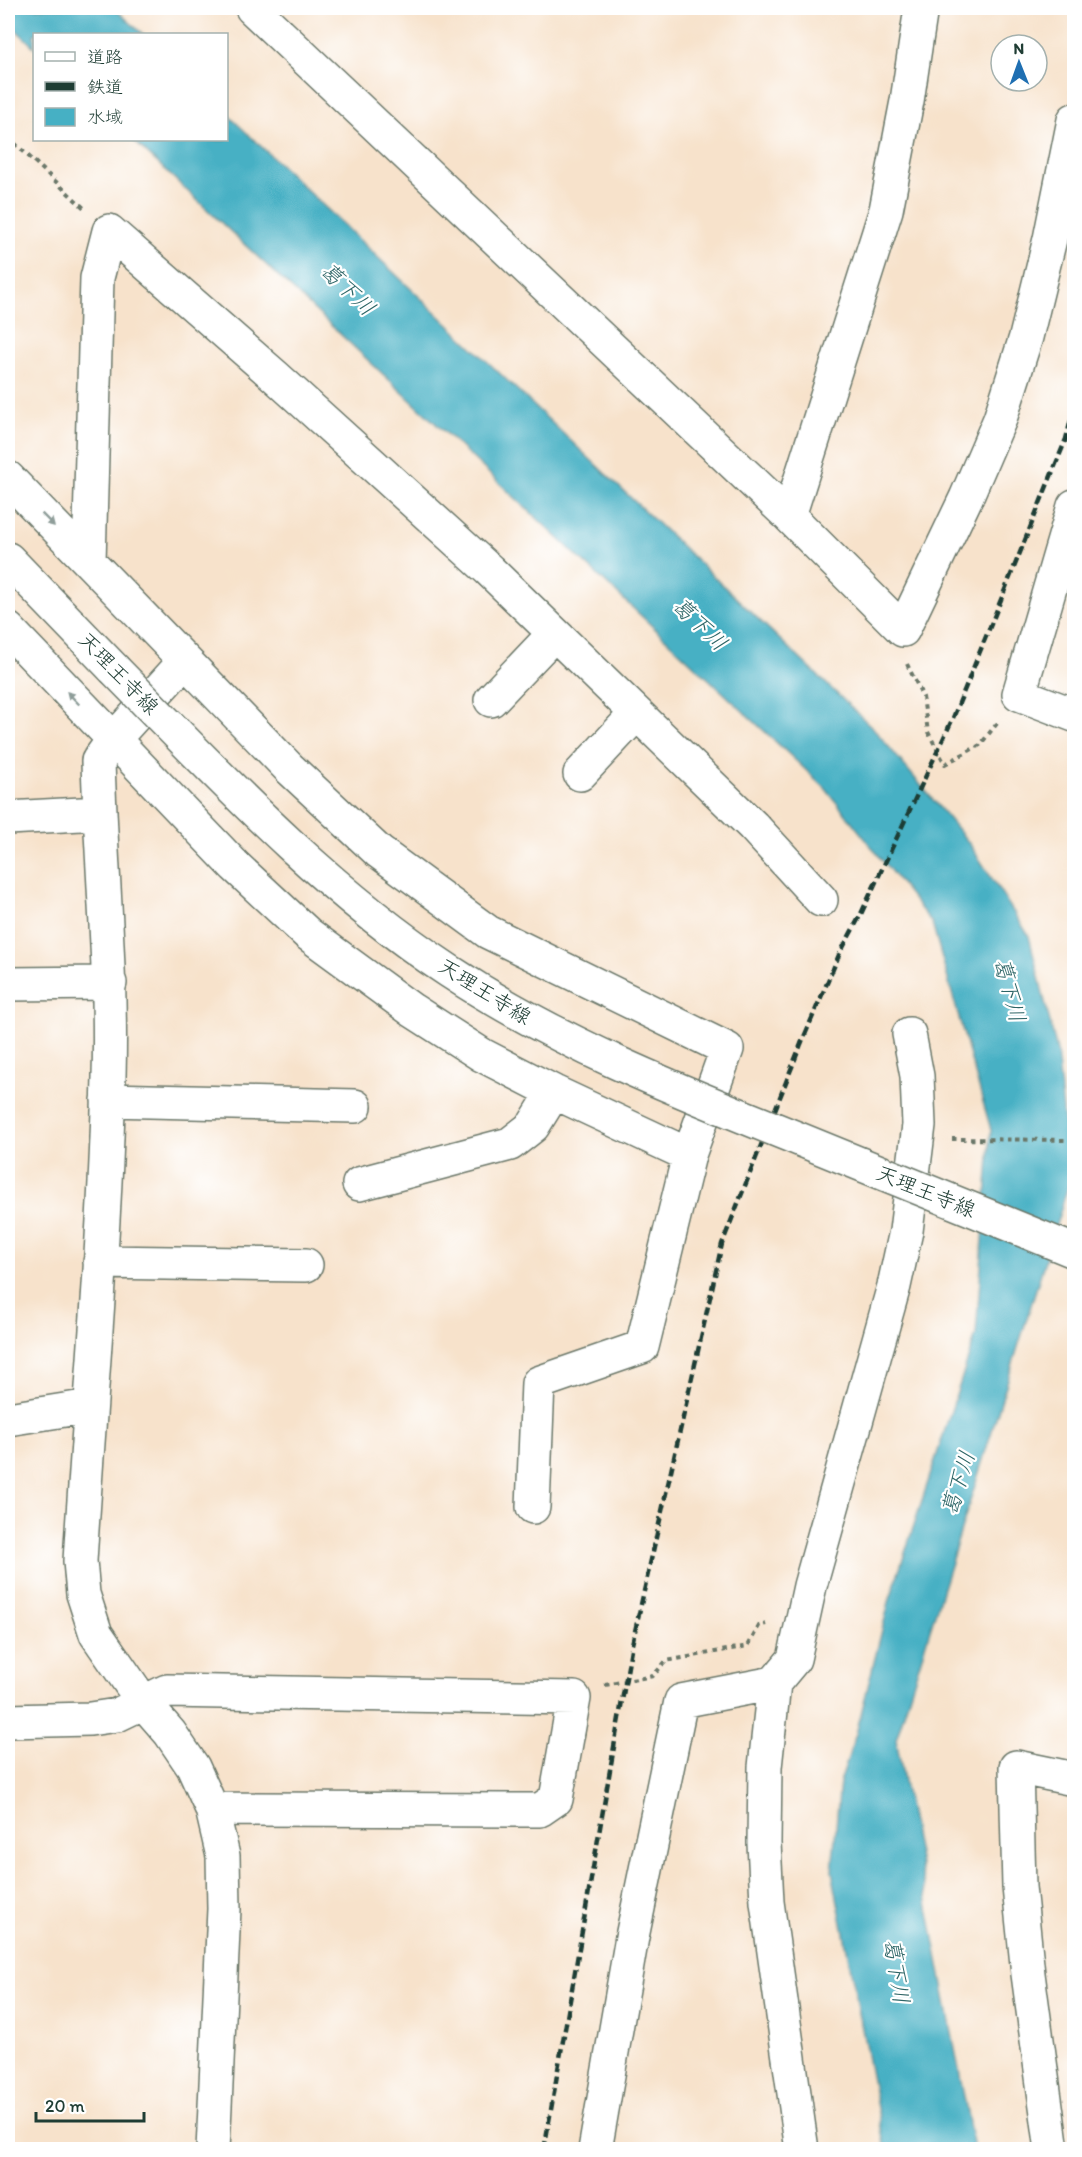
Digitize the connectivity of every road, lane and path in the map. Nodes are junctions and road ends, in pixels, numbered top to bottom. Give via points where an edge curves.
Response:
1 (252, 8) edge
2 (921, 8) edge
3 (1074, 120) edge
4 (8, 137) edge
5 (109, 231) junction
6 (8, 478) edge
7 (1074, 506) edge
8 (789, 516) junction
9 (8, 559) edge
10 (89, 561) junction
11 (8, 629) edge
12 (554, 634) junction
13 (184, 662) junction
14 (923, 697) dead end
15 (491, 700) dead end
16 (636, 714) junction
17 (1074, 715) edge
18 (113, 740) junction
19 (980, 745) dead end
20 (580, 774) dead end
21 (100, 813) junction
22 (8, 818) edge
23 (821, 900) dead end
24 (110, 983) junction
25 (8, 984) edge
26 (909, 1034) dead end
27 (554, 1092) junction
28 (108, 1100) junction
29 (355, 1106) dead end
30 (944, 1138) dead end
31 (1074, 1140) edge
32 (689, 1155) junction
33 (359, 1184) dead end
34 (1074, 1251) edge
35 (100, 1262) junction
36 (306, 1265) dead end
37 (90, 1406) junction
38 (8, 1419) edge
39 (533, 1508) dead end
40 (768, 1624) dead end
41 (774, 1683) junction
42 (574, 1698) junction
43 (143, 1702) junction
44 (8, 1721) edge
45 (1074, 1779) edge
46 (212, 1809) junction
47 (213, 2150) edge
48 (596, 2150) edge
49 (802, 2150) edge
50 (1052, 2150) edge

1 - 8 street
2 - 8 street via 886,210
3 - 8 street via 1029,326 1000,419 903,630
4 - 5 path
5 - 10 street via 97,278
5 - 12 street via 285,385
6 -> 10 street
7 - 17 street via 1019,694
9 - 34 street, 天理王寺線, bridge via 223,781 353,901 449,971 556,1035 653,1080
10 - 13 street
18 -> 11 street
12 - 15 street
12 - 16 street
13 - 18 street
13 - 32 street via 379,852 488,932 727,1049
14 - 19 path via 928,732 945,764
16 - 20 street
16 - 23 street via 753,826
18 - 21 street via 98,760
18 - 27 street via 235,866 308,934 412,1010 482,1055
21 - 22 street
21 - 24 street
24 - 25 street
24 - 28 street
26 - 41 street via 917,1077 919,1125 906,1231 810,1586 794,1659
27 - 32 street
27 - 33 street via 533,1126 510,1144
28 - 29 street
28 - 35 street
30 - 31 path
32 - 39 street via 642,1347 538,1383
35 - 36 street
35 - 37 street
37 - 38 street
37 - 43 street via 80,1561 83,1594 96,1634
40 - 42 path via 759,1626 748,1646 666,1661 653,1676 600,1686
41 - 48 street via 681,1701 632,1936
41 - 49 street via 765,1767 767,1902
42 - 43 street via 167,1691
42 - 46 street via 556,1799 540,1810
43 - 44 street via 117,1715 90,1719
43 - 46 street via 193,1767
45 - 50 street via 1016,1767 1018,1887
46 - 47 street via 223,1856 224,1909

